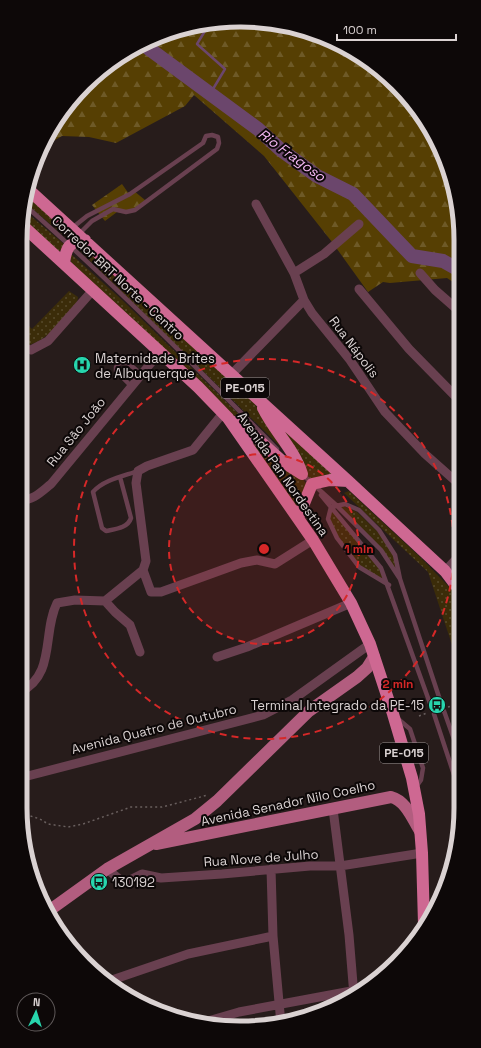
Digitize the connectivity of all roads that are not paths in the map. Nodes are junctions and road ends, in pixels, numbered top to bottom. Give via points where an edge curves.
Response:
1 (32, 193) edge
2 (256, 204) dead end
3 (30, 209) edge
4 (359, 224) dead end
5 (27, 230) edge
6 (79, 234) junction
7 (69, 245) junction
8 (64, 262) junction
9 (294, 273) junction
10 (420, 273) dead end
11 (359, 289) dead end
12 (94, 290) junction
13 (304, 300) junction
14 (454, 307) edge
15 (27, 349) edge
16 (160, 352) junction
17 (141, 374) junction
18 (231, 375) junction
19 (131, 386) junction
20 (454, 395) edge
21 (261, 402) junction
22 (226, 416) junction
23 (138, 471) junction
24 (302, 474) junction
25 (120, 477) junction
26 (348, 480) junction
27 (454, 480) edge
28 (313, 484) junction
29 (27, 498) edge
30 (334, 506) junction
31 (298, 518) junction
32 (313, 540) junction
33 (454, 561) edge
34 (143, 570) junction
35 (445, 571) junction
36 (400, 578) junction
37 (454, 583) edge
38 (389, 585) junction
39 (105, 600) junction
40 (351, 604) junction
41 (370, 644) junction
42 (140, 652) dead end
43 (217, 657) dead end
44 (374, 657) junction
45 (27, 689) edge
46 (442, 706) dead end
47 (432, 709) dead end
48 (444, 711) dead end
49 (434, 714) dead end
50 (454, 739) edge
51 (454, 775) edge
52 (27, 776) edge
53 (333, 809) junction
54 (420, 831) junction
55 (146, 847) junction
56 (422, 852) junction
57 (340, 866) junction
58 (107, 869) junction
59 (271, 869) junction
60 (53, 908) edge
61 (424, 916) edge
62 (273, 936) junction
63 (114, 979) edge
64 (355, 987) edge
65 (343, 994) edge
66 (279, 1005) junction
67 (280, 1017) edge
68 (214, 1019) edge

1 - 6 highway, Avenida Pan Nordestina / PE-015
2 - 9 street, Rua Nápolis
3 - 7 lane, Corredor BRT Norte - Centro
4 - 9 street via 324,254
5 - 8 highway, Avenida Pan Nordestina / PE-015
6 - 6 lane via 92,221 113,209 126,212 135,210 217,149 218,137 206,136 203,143 137,190 87,216
6 - 7 highway
6 - 18 highway, Avenida Pan Nordestina / PE-015
7 - 8 highway
7 - 24 lane, Corredor BRT Norte - Centro via 162,333
8 - 12 highway, Avenida Pan Nordestina / PE-015
9 - 13 street, Rua Nápolis
10 - 14 street
11 - 20 street via 409,349
12 - 15 street via 48,341 31,350
12 - 16 highway, Avenida Pan Nordestina / PE-015
13 - 18 street
13 - 27 street, Rua Nápolis via 350,360 385,412
16 - 17 street, Rua São João
16 - 22 highway, Avenida Pan Nordestina / PE-015
17 - 19 street, Rua São João
17 - 19 lane via 128,363 119,363 116,371
18 - 21 highway, Avenida Pan Nordestina / PE-015
19 - 29 street, Rua São João via 51,484 36,496
21 - 24 highway via 271,424 297,460
21 - 26 highway, Avenida Pan Nordestina / PE-015
22 - 23 street via 193,450
22 - 24 highway via 242,425 283,462
22 - 31 highway, Avenida Pan Nordestina / PE-015
23 - 25 lane
23 - 34 street via 136,483 146,561
24 - 28 lane, Corredor BRT Norte - Centro
25 - 25 lane via 110,480 93,492 102,528 106,531 125,526 131,518
26 - 28 highway
26 - 35 highway, Avenida Pan Nordestina / PE-015
28 - 30 lane, Corredor BRT Norte - Centro
28 - 31 highway
30 - 36 lane via 381,550
30 - 36 lane via 345,504 359,510 380,530 395,554
30 - 38 lane via 381,568
30 - 38 lane via 328,519 337,538 364,571
31 - 32 highway, Avenida Pan Nordestina / PE-015
32 - 34 street via 275,564 257,560 241,563 161,592 151,592
32 - 40 highway, Avenida Pan Nordestina / PE-015
33 - 35 street
34 - 39 street
35 - 37 highway, Avenida Pan Nordestina / PE-015
36 - 46 lane
38 - 47 lane
39 - 42 street via 130,625
39 - 45 street via 70,600 57,603 41,672
40 - 41 highway, Avenida Pan Nordestina / PE-015
40 - 43 street
41 - 44 highway, Avenida Pan Nordestina / PE-015
41 - 52 street, Avenida Quatro de Outubro via 292,700 263,715
44 - 54 highway, Avenida Pan Nordestina / PE-015 via 414,791
44 - 55 main road, Avenida Senador Nilo Coelho via 357,677 309,710 225,794 194,819
48 - 50 lane
49 - 51 lane
53 - 54 main road, Avenida Senador Nilo Coelho via 391,797 403,803
53 - 55 main road, Avenida Senador Nilo Coelho
53 - 57 street
54 - 56 highway, Avenida Pan Nordestina / PE-015
55 - 58 main road, Avenida Senador Nilo Coelho
56 - 57 street, Rua Nove de Julho
56 - 61 highway, Avenida Pan Nordestina / PE-015
57 - 59 street, Rua Nove de Julho
57 - 64 street
58 - 59 street, Rua Nove de Julho via 124,883 142,874 161,878
58 - 60 main road, Avenida Senador Nilo Coelho
59 - 62 street
62 - 63 street via 188,954
62 - 66 street
65 - 66 street
66 - 67 street
66 - 68 street

